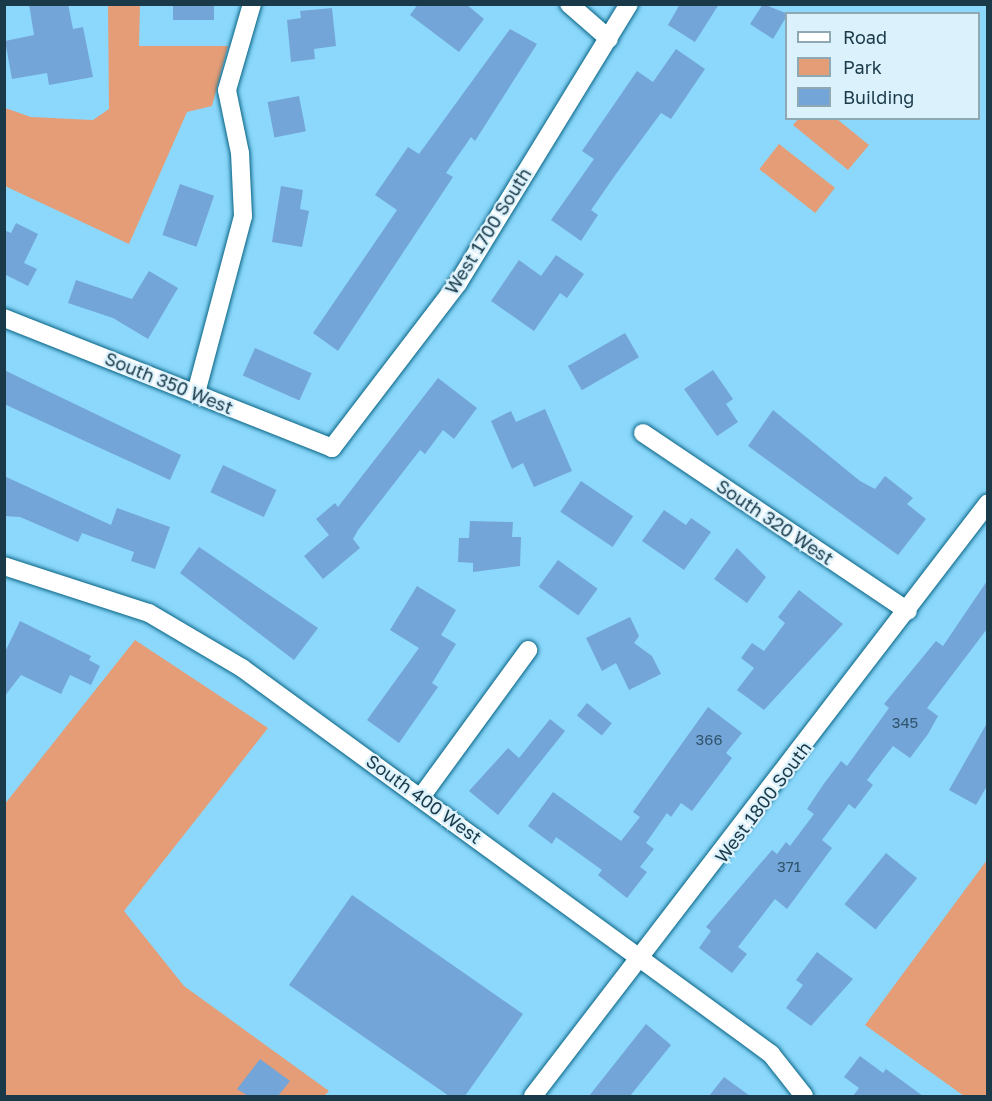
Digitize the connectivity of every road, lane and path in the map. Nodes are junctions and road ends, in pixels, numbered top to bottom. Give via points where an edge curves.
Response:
1 (252, 4) edge
2 (569, 4) edge
3 (629, 4) edge
4 (609, 39) junction
5 (4, 318) edge
6 (196, 393) junction
7 (643, 433) dead end
8 (332, 448) joint
9 (987, 503) edge
10 (6, 570) edge
11 (908, 611) junction
12 (528, 650) dead end
13 (421, 797) junction
14 (643, 959) junction
15 (533, 1096) edge
16 (804, 1096) edge

1 - 6 street via 227,90 240,153 243,216
2 - 4 street
3 - 4 street, West 1700 South
4 - 8 street, West 1700 South via 458,283
5 - 6 street, South 350 West
6 - 8 street, South 350 West
7 - 11 street, South 320 West
9 - 11 street, West 1800 South
10 - 13 street, South 400 West via 149,613 242,668
11 - 14 street, West 1800 South
12 - 13 street
13 - 14 street, South 400 West
14 - 15 street, West 1800 South
14 - 16 street, South 400 West via 771,1054

